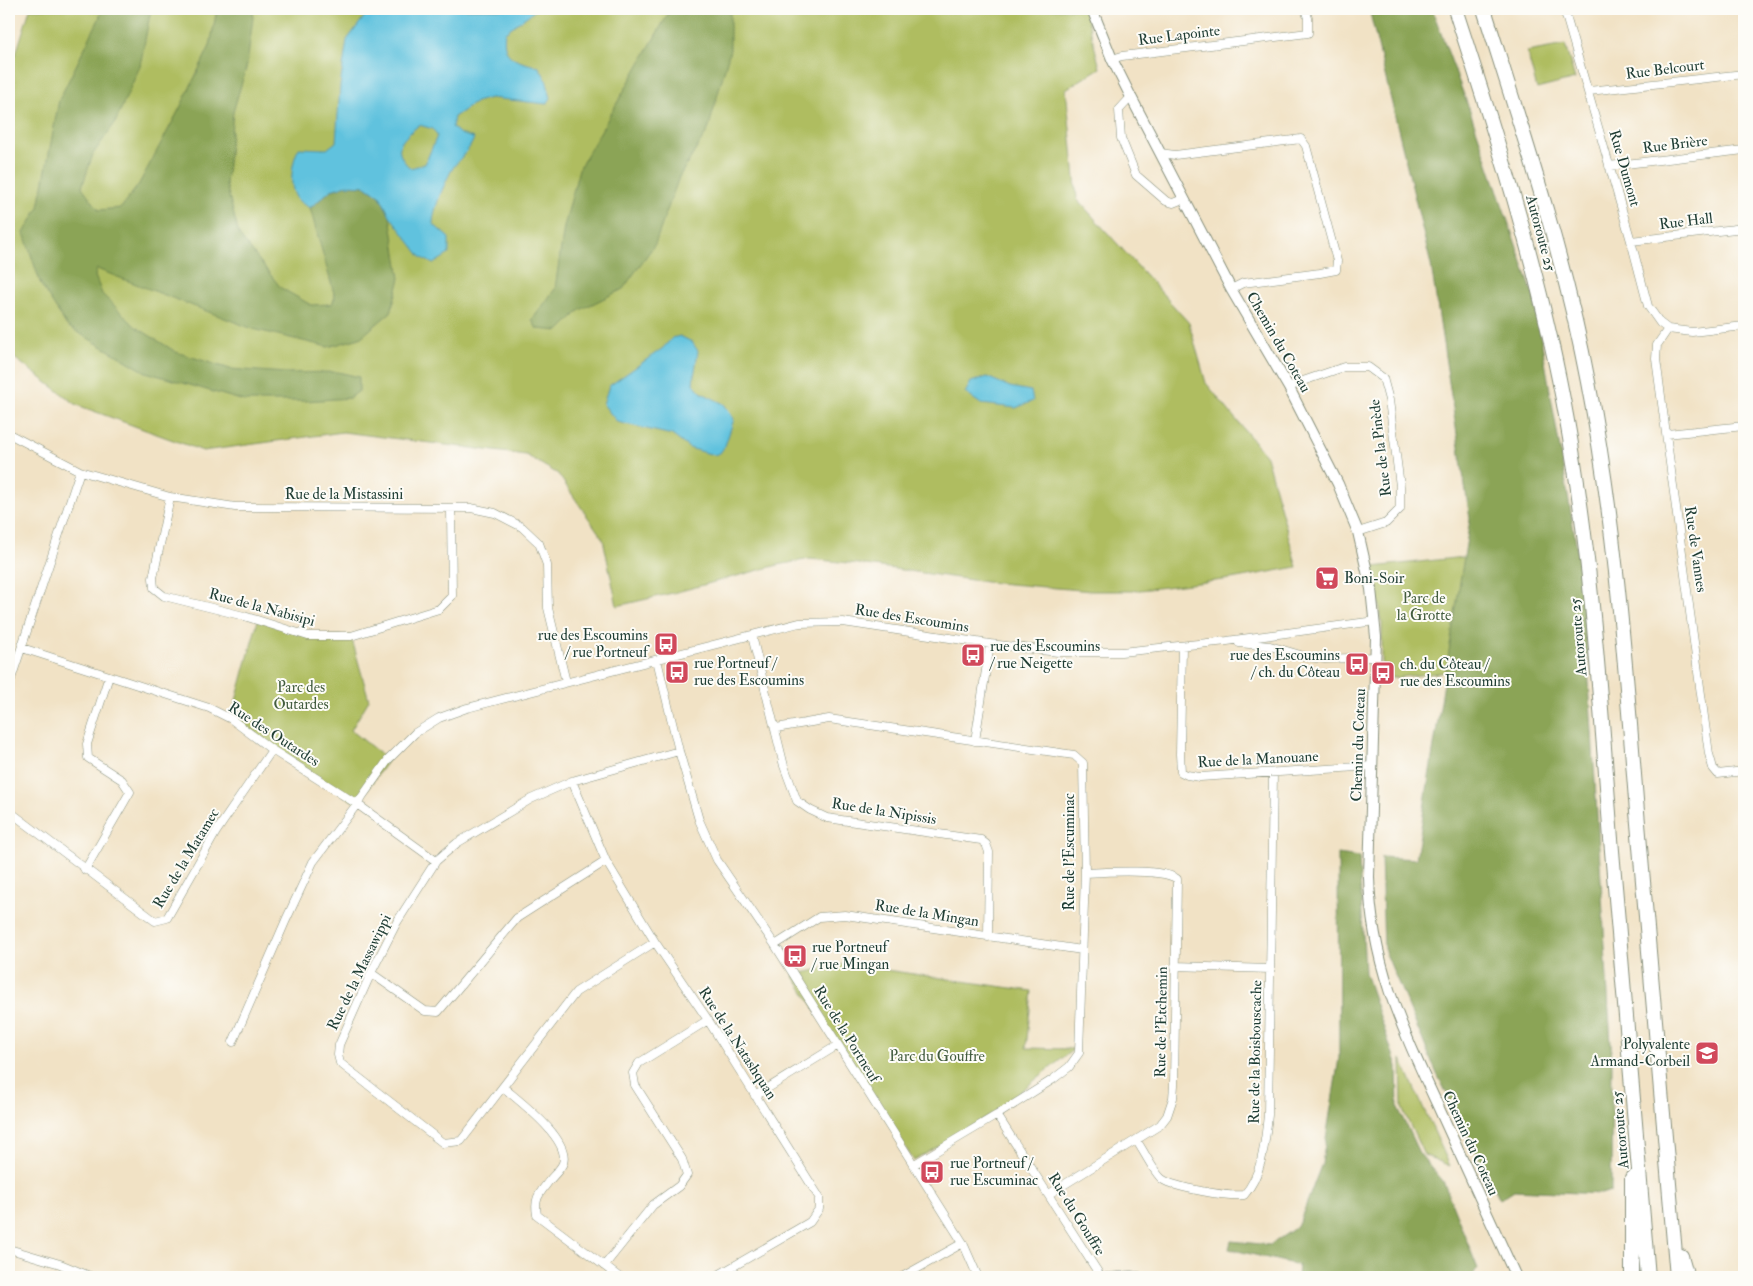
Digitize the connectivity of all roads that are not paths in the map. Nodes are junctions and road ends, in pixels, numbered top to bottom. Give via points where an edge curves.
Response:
1 (1092, 9) edge
2 (1305, 9) edge
3 (1455, 9) edge
4 (1484, 9) edge
5 (1488, 9) edge
6 (1564, 9) edge
7 (1495, 44) junction
8 (1112, 59) junction
9 (1744, 74) edge
10 (1589, 91) junction
11 (1131, 97) junction
12 (1744, 150) edge
13 (1160, 153) junction
14 (1609, 166) junction
15 (1183, 199) junction
16 (1744, 228) edge
17 (1631, 241) junction
18 (1231, 289) junction
19 (1744, 326) edge
20 (1668, 329) junction
21 (1288, 388) junction
22 (1744, 426) edge
23 (9, 434) edge
24 (1667, 434) junction
25 (80, 471) junction
26 (170, 498) junction
27 (451, 508) junction
28 (1358, 532) junction
29 (1375, 621) junction
30 (752, 636) junction
31 (1227, 641) junction
32 (990, 644) junction
33 (1182, 646) junction
34 (22, 648) junction
35 (1376, 657) junction
36 (657, 660) junction
37 (108, 676) junction
38 (566, 682) junction
39 (9, 685) edge
40 (776, 728) junction
41 (975, 740) junction
42 (272, 750) junction
43 (679, 751) junction
44 (1373, 766) junction
45 (1744, 771) edge
46 (1273, 774) junction
47 (572, 781) junction
48 (357, 804) junction
49 (9, 811) edge
50 (436, 861) junction
51 (606, 861) junction
52 (85, 870) junction
53 (1085, 872) junction
54 (988, 936) junction
55 (655, 942) junction
56 (775, 946) junction
57 (1082, 950) junction
58 (1175, 966) junction
59 (1270, 968) junction
60 (371, 973) junction
61 (708, 1020) junction
62 (233, 1042) dead end
63 (838, 1045) junction
64 (1631, 1072) junction
65 (503, 1087) junction
66 (755, 1096) junction
67 (997, 1115) junction
68 (1136, 1140) junction
69 (913, 1165) junction
70 (1049, 1194) junction
71 (1672, 1226) junction
72 (963, 1243) junction
73 (9, 1249) edge
74 (604, 1266) junction
75 (92, 1277) edge
76 (619, 1277) edge
77 (715, 1277) edge
78 (902, 1277) edge
79 (978, 1277) edge
80 (1101, 1277) edge
81 (1106, 1277) edge
82 (1145, 1277) edge
83 (1516, 1277) edge
84 (1632, 1277) edge
85 (1648, 1277) edge
86 (1676, 1277) edge
87 (1687, 1277) edge

1 - 8 street, Chemin du Coteau
2 - 8 street, Rue Lapointe via 1308,33
3 - 64 highway, Autoroute 25 via 1527,240 1554,353 1572,449 1595,638
4 - 7 highway, Autoroute 25
5 - 7 highway
6 - 10 street, Rue Dumont
7 - 71 highway, Autoroute 25 via 1560,257 1603,469 1619,602
8 - 11 street, Chemin du Coteau
9 - 10 street, Rue Belcourt
10 - 14 street, Rue Dumont
11 - 13 street, Chemin du Coteau
11 - 15 street via 1120,110 1121,138 1136,176 1166,201 1173,203
12 - 14 street, Rue Brière
13 - 15 street, Chemin du Coteau
13 - 18 street via 1175,156 1301,139 1306,146 1337,261 1336,270 1243,283
14 - 17 street, Rue Dumont
15 - 18 street, Chemin du Coteau
16 - 17 street, Rue Hall
17 - 20 street, Rue Dumont via 1648,306
18 - 21 street, Chemin du Coteau
19 - 20 street via 1692,332
20 - 24 street, Rue de Vannes via 1657,345 1656,359
21 - 28 street, Chemin du Coteau via 1338,484
21 - 28 street, Rue de la Pinède via 1344,367 1368,367 1383,378 1394,438 1400,509 1386,523
22 - 24 street
23 - 25 street, Rue de la Mistassini
24 - 45 street, Rue de Vannes via 1709,754 1718,774
25 - 26 street, Rue de la Mistassini
25 - 34 street
26 - 27 street, Rue de la Mistassini via 236,507
26 - 27 street, Rue de la Nabisipi via 153,578 154,588 164,596 308,636 351,636 439,609 452,596
27 - 38 street, Rue de la Mistassini via 495,513 522,527 539,544 546,565 548,608
28 - 29 street, Chemin du Coteau
29 - 31 street, Rue des Escoumins
29 - 35 street, Chemin du Coteau
30 - 32 street, Rue des Escoumins via 799,623 843,622
30 - 36 street, Rue des Escoumins
30 - 40 street, Rue de la Nipissis
31 - 33 street, Rue des Escoumins
31 - 35 street, Rue des Escoumins via 1270,646 1325,659
32 - 33 street, Rue des Escoumins via 1058,652 1121,652
32 - 41 street
33 - 46 street, Rue de la Manouane via 1181,772 1200,777
34 - 37 street, Rue des Outardes
34 - 39 street
35 - 44 street, Chemin du Coteau
36 - 38 street, Rue des Escoumins
36 - 43 street, Rue de la Portneuf
37 - 42 street, Rue des Outardes via 208,708 231,719
37 - 52 street via 86,744 88,758 122,780 130,792
38 - 48 street, Rue des Escoumins via 467,708 439,718 415,732 388,760
40 - 41 street, Rue de l'Escuminac via 830,719
40 - 54 street, Rue de la Nipissis via 784,766 797,801 810,810 827,818 981,840 986,844 990,852
41 - 53 street, Rue de l'Escuminac via 1074,755 1083,763
42 - 48 street, Rue des Outardes
42 - 52 street, Rue de la Matamec via 216,832 168,918 155,921
43 - 47 street, Rue de la Massawippi
43 - 56 street, Rue de la Portneuf via 699,820 717,860
44 - 46 street, Rue de la Manouane
44 - 83 street, Chemin du Coteau via 1370,887 1382,969 1404,1031
46 - 59 street, Rue de la Boisbouscache
47 - 50 street, Rue de la Massawippi via 522,804 457,843
47 - 51 street, Rue de la Natashquan
48 - 50 street, Rue des Outardes
48 - 62 street, Rue des Escoumins via 313,862
49 - 52 street, Rue de la Matamec
50 - 60 street, Rue de la Massawippi via 397,922
51 - 55 street, Rue de la Natashquan
51 - 60 street via 517,918 438,1012 426,1011
53 - 57 street, Rue de l'Escuminac
53 - 58 street, Rue de l'Etchemin via 1159,874 1177,879
54 - 56 street, Rue de la Mingan via 845,915 819,917
54 - 57 street, Rue de la Mingan
55 - 61 street, Rue de la Natashquan
55 - 65 street, Rue de la Massawippi via 576,992
56 - 63 street, Rue de la Portneuf
57 - 67 street, Rue de l'Escuminac via 1079,1053 1069,1067
58 - 59 street
58 - 68 street, Rue de l'Etchemin via 1172,1098 1167,1116 1160,1125
59 - 68 street, Rue de la Boisbouscache via 1268,1115 1265,1146 1251,1187 1244,1195 1235,1196 1169,1182 1156,1174
60 - 65 street, Rue de la Massawippi via 339,1045 340,1063 443,1143 461,1141
61 - 66 street, Rue de la Natashquan
61 - 74 street via 639,1063 633,1072 636,1085 682,1159 686,1174 679,1186 653,1205
63 - 66 street
63 - 69 street, Rue de la Portneuf
64 - 84 highway
64 - 85 highway, Autoroute 25
65 - 74 street via 545,1124 561,1145 563,1163 537,1196 537,1215
66 - 77 street, Rue de la Natashquan via 819,1198 819,1209 810,1222
67 - 69 street, Rue de l'Escuminac
67 - 70 street, Rue du Gouffre
68 - 70 street, Rue de l'Etchemin
69 - 72 street, Rue de la Portneuf
70 - 80 street, Rue du Gouffre
71 - 86 highway, Autoroute 25
71 - 87 highway
72 - 78 street
72 - 79 street, Rue de la Portneuf
73 - 75 street
74 - 76 street
81 - 82 street

